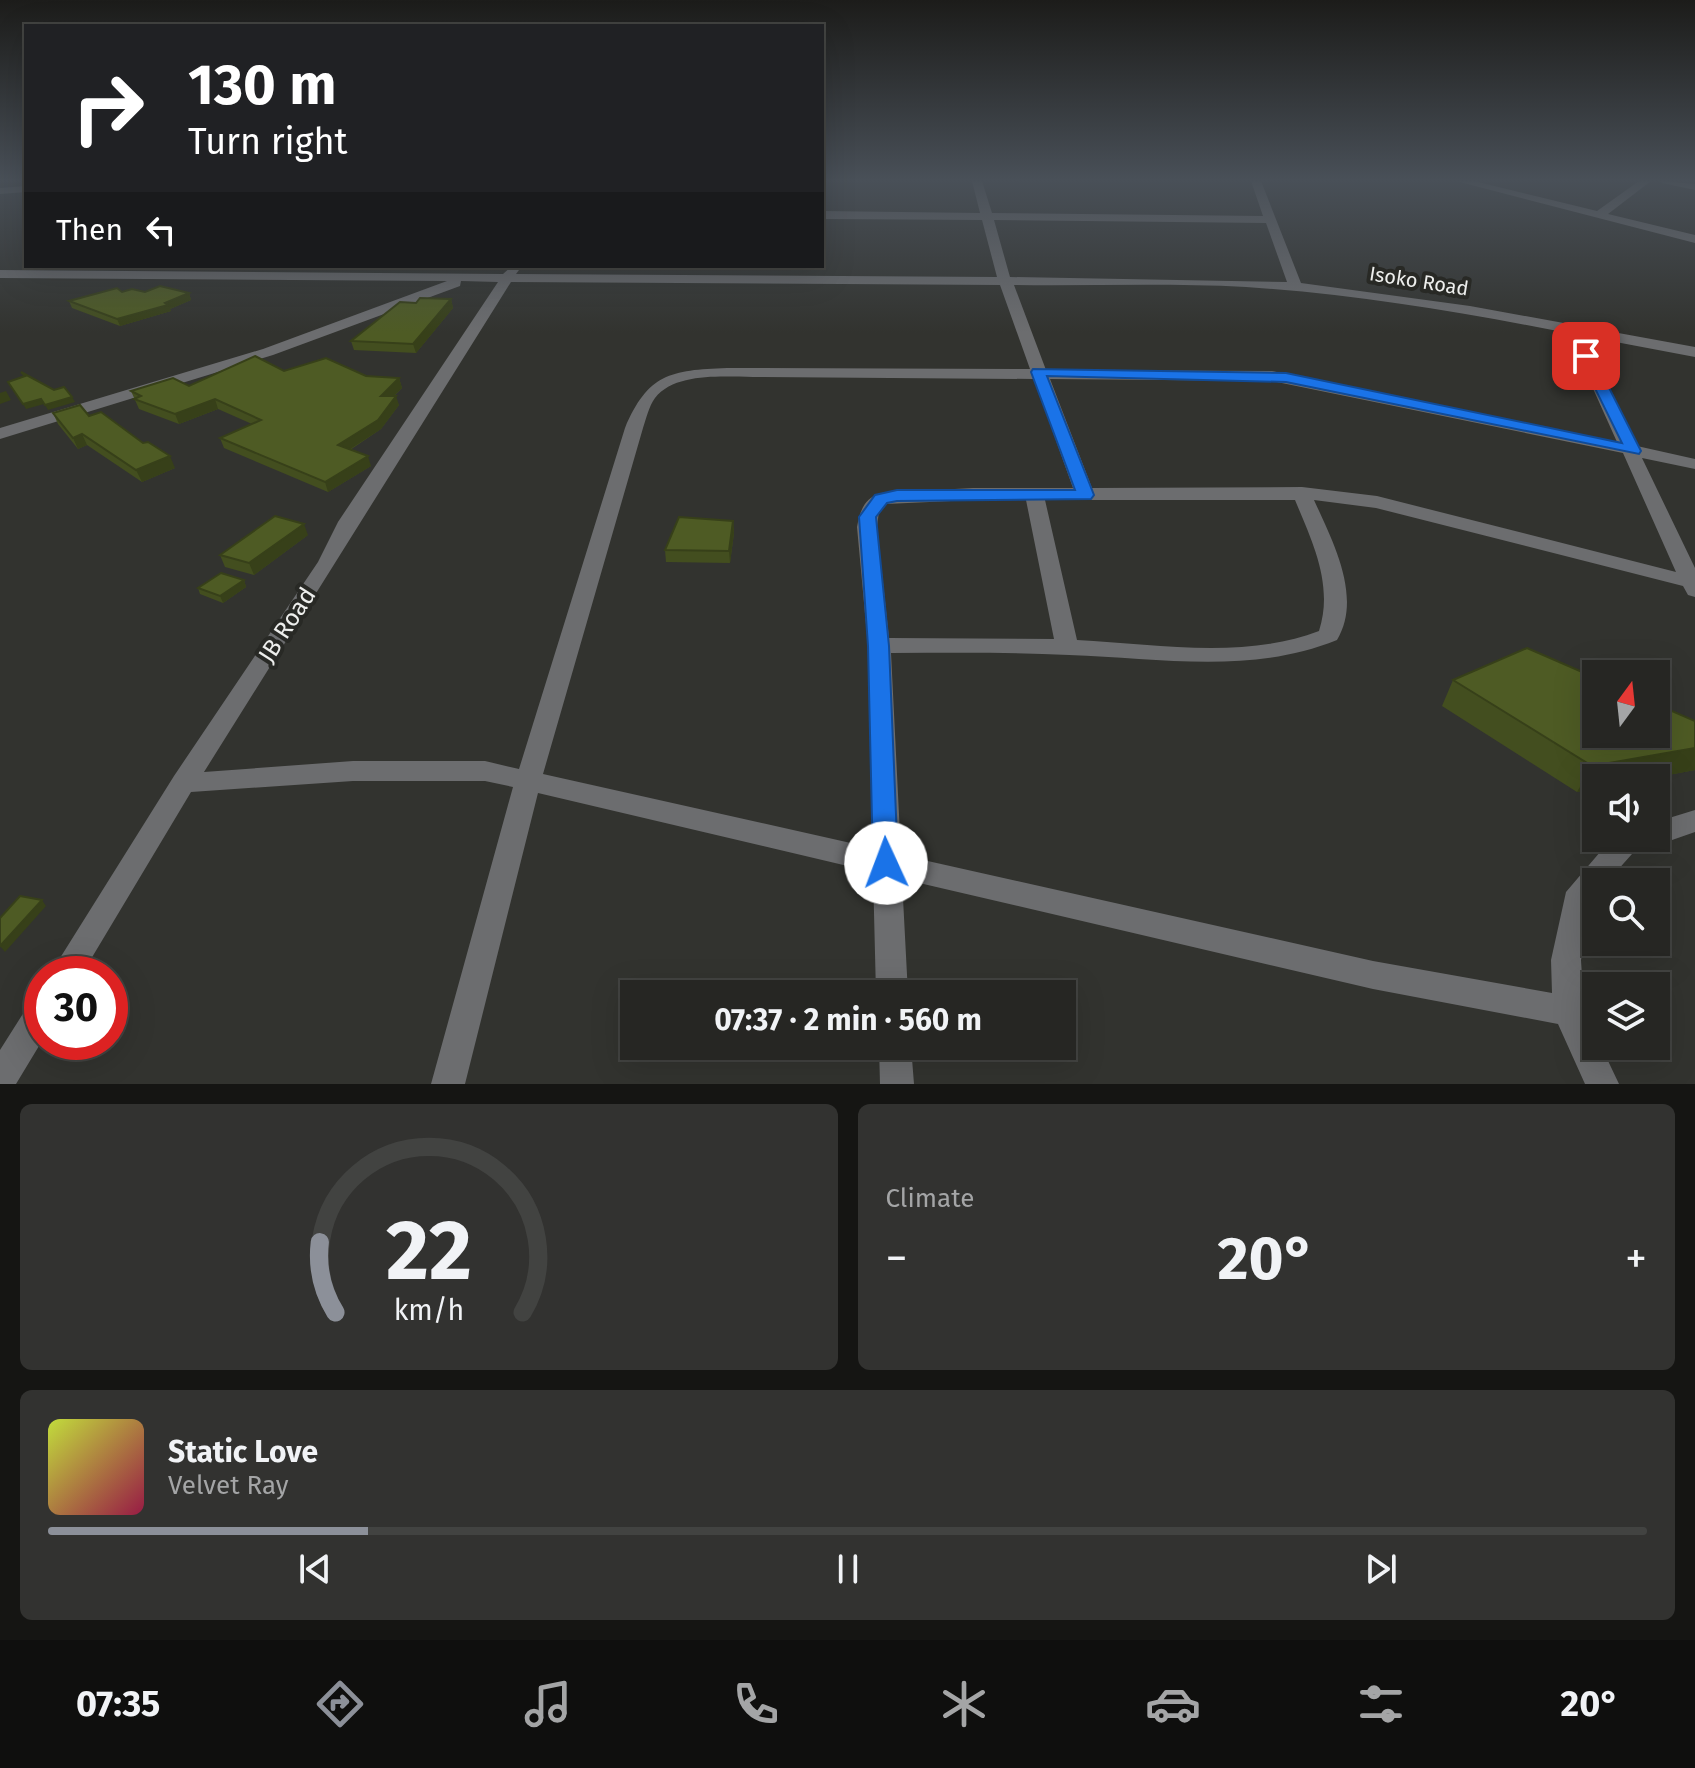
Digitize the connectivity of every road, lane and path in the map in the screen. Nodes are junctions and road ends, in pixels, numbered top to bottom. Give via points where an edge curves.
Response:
1 (989, 232) edge
2 (1277, 232) edge
3 (1665, 232) edge
4 (1695, 239) edge
5 (511, 271) edge
6 (381, 272) edge
7 (689, 272) edge
8 (0, 274) edge
9 (1004, 278) junction
10 (464, 279) junction
11 (1295, 285) junction
12 (1574, 330) junction
13 (1695, 352) edge
14 (1038, 372) junction
15 (0, 434) edge
16 (1633, 451) junction
17 (1695, 464) edge
18 (1302, 493) junction
19 (1034, 494) junction
20 (1085, 495) junction
21 (1694, 585) edge
22 (879, 646) junction
23 (1067, 647) junction
24 (529, 778) junction
25 (183, 783) junction
26 (1695, 821) edge
27 (1670, 829) edge
28 (1617, 852) edge
29 (886, 863) junction
30 (76, 956) edge
31 (891, 980) edge
32 (1568, 1011) junction
33 (24, 1041) edge
34 (896, 1060) edge
35 (0, 1080) edge
36 (448, 1084) edge
37 (897, 1084) edge
38 (1602, 1084) edge

1 - 9 street
2 - 11 street
3 - 4 street
5 - 7 street, Isoko Road
5 - 10 street, Isoko Road
5 - 25 street, JB Road
6 - 8 street
6 - 10 street
7 - 9 street, Isoko Road
9 - 11 street, Isoko Road
9 - 14 street
10 - 15 street via 306,340
11 - 12 street, Isoko Road
12 - 13 street, Isoko Road
12 - 16 street
14 - 16 street via 1286,377
14 - 20 street
14 - 24 street via 717,374 676,381 650,394 634,428
16 - 17 street
16 - 21 street
18 - 20 street
18 - 21 street via 1377,502
18 - 23 street via 1333,577 1337,606 1329,635 1295,648 1258,652
19 - 20 street
19 - 22 street via 897,496 874,504 867,527
19 - 23 street
22 - 23 street
22 - 29 street
24 - 25 street via 485,771 353,771
24 - 29 street
24 - 36 street
25 - 30 street, JB Road
26 - 27 street
28 - 32 street via 1580,892 1566,960
29 - 31 street
29 - 32 street via 1373,975
32 - 38 street
33 - 35 street
34 - 37 street

